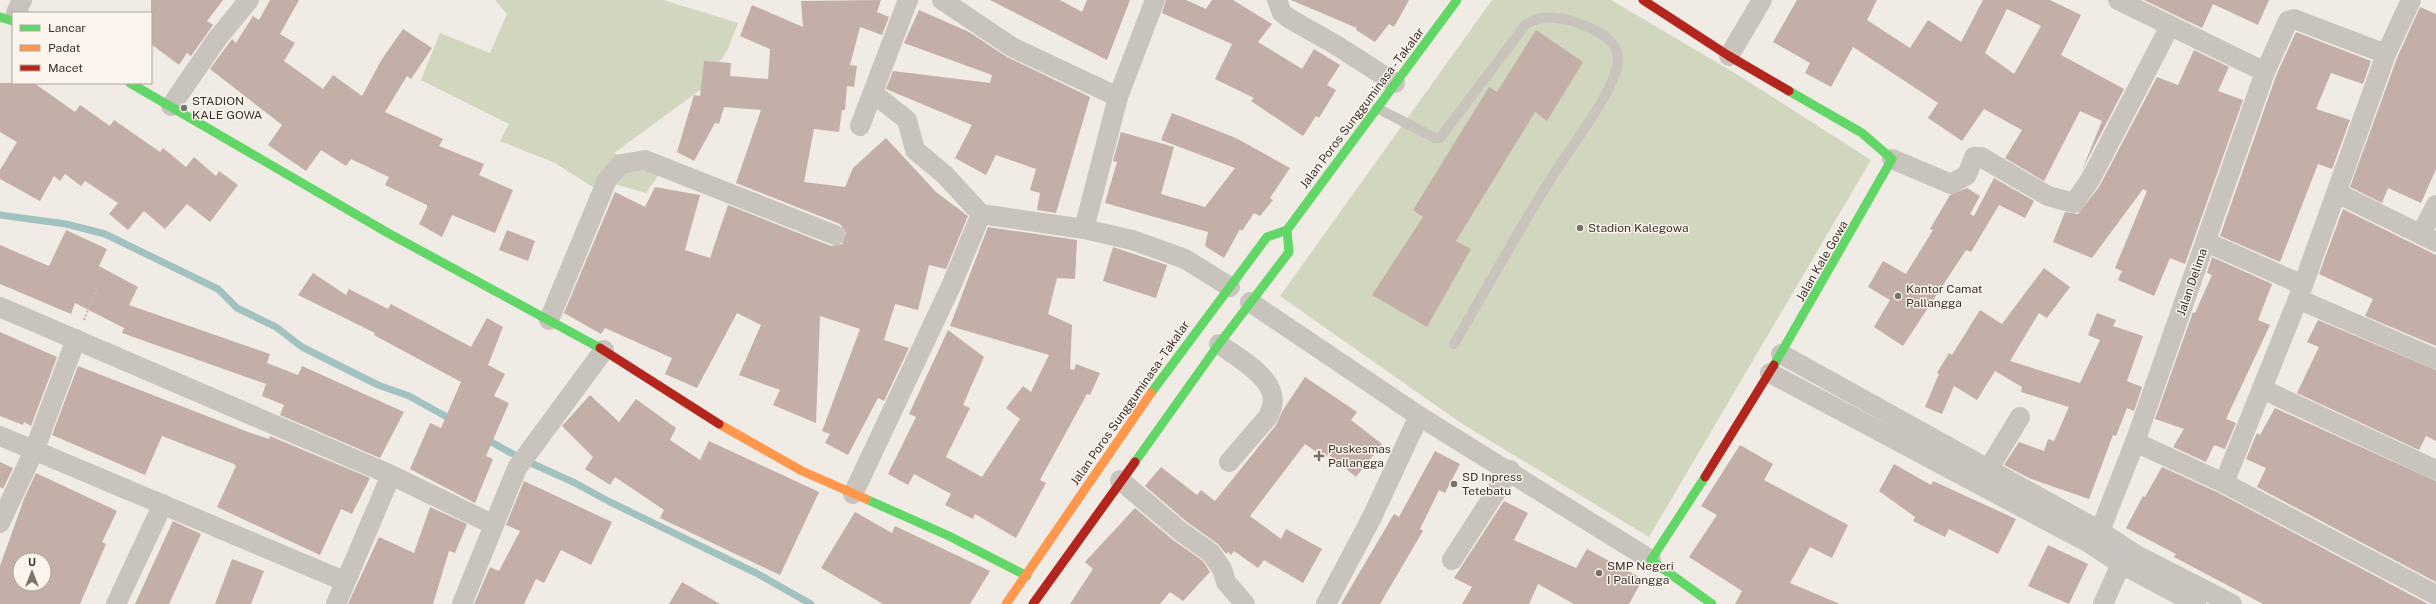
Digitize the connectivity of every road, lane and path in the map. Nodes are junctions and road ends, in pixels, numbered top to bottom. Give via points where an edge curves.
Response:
1 (22, 0) edge
2 (249, 0) edge
3 (908, 0) edge
4 (942, 0) edge
5 (1155, 0) edge
6 (1277, 0) edge
7 (1457, 0) edge
8 (1643, 0) edge
9 (1762, 0) edge
10 (2118, 0) edge
11 (2411, 0) edge
12 (16, 12) edge
13 (0, 16) edge
14 (12, 21) edge
15 (2170, 26) junction
16 (2386, 54) junction
17 (1728, 56) junction
18 (2264, 72) junction
19 (1395, 83) junction
20 (132, 84) edge
21 (874, 94) junction
22 (1118, 97) junction
23 (171, 106) junction
24 (1377, 108) junction
25 (860, 126) dead end
26 (1892, 159) junction
27 (2337, 193) junction
28 (2436, 205) edge
29 (981, 214) junction
30 (1084, 228) junction
31 (1287, 230) junction
32 (835, 235) dead end
33 (2429, 238) edge
34 (2206, 242) junction
35 (97, 287) dead end
36 (1230, 288) junction
37 (2300, 292) junction
38 (1250, 302) junction
39 (0, 307) edge
40 (549, 320) junction
41 (76, 339) junction
42 (1219, 344) junction
43 (1454, 344) dead end
44 (604, 350) junction
45 (1782, 354) junction
46 (2436, 359) edge
47 (1770, 373) junction
48 (2262, 389) junction
49 (1874, 404) junction
50 (1419, 416) junction
51 (2020, 417) dead end
52 (1863, 423) junction
53 (0, 436) edge
54 (2135, 442) junction
55 (34, 450) junction
56 (1229, 462) dead end
57 (1989, 468) junction
58 (1510, 470) junction
59 (2436, 470) edge
60 (390, 475) junction
61 (1120, 480) junction
62 (2224, 484) junction
63 (853, 494) junction
64 (163, 504) junction
65 (0, 523) edge
66 (494, 525) junction
67 (2095, 537) junction
68 (1452, 560) dead end
69 (1651, 560) junction
70 (2130, 560) junction
71 (1027, 576) junction
72 (344, 581) junction
73 (2436, 595) edge
74 (116, 604) edge
75 (336, 604) edge
76 (462, 604) edge
77 (1006, 604) edge
78 (1033, 604) edge
79 (1245, 604) edge
80 (1326, 604) edge
81 (1712, 604) edge
82 (2103, 604) edge
83 (2196, 604) edge
84 (2232, 604) edge

1 - 12 street
2 - 23 street via 217,39
3 - 21 street
4 - 22 street via 1012,47
5 - 22 street
6 - 19 street via 1282,13 1290,19
7 - 19 main road, Jalan Poros Sungguminasa - Takalar
8 - 17 main road
9 - 17 street
10 - 15 street
11 - 16 street
13 - 14 main road
15 - 18 street
15 - 26 street via 2090,180 2074,202 2048,196 1981,157 1974,157 1967,175 1951,184
16 - 18 street, Jalan Delima via 2291,19
16 - 27 street
17 - 26 main road via 1862,133
18 - 34 street, Jalan Delima
19 - 24 main road, Jalan Poros Sungguminasa - Takalar
20 - 23 main road
21 - 25 street
21 - 29 street via 907,120 915,150 945,175
22 - 30 street
23 - 40 main road via 388,233
24 - 31 main road, Jalan Poros Sungguminasa - Takalar
24 - 43 lane via 1435,138 1440,138 1491,67 1526,24 1533,20 1546,17 1565,19 1600,32 1616,49 1618,60 1609,88 1551,177
26 - 45 main road, Jalan Kale Gowa via 1869,204
27 - 33 street
27 - 37 street
28 - 33 street
29 - 30 street
29 - 63 street via 949,291
30 - 36 street via 1132,240 1185,259
31 - 36 main road, Jalan Poros Sungguminasa - Takalar via 1267,237
31 - 38 main road via 1289,252
32 - 40 street via 645,160 621,164 607,180
34 - 37 street
34 - 54 street, Jalan Delima
35 - 41 path
36 - 71 main road, Jalan Poros Sungguminasa - Takalar via 1198,327 1119,437
37 - 46 street
37 - 48 street
38 - 42 main road
38 - 50 street
39 - 41 street
40 - 44 main road
41 - 55 street
41 - 60 street
42 - 56 street via 1262,377 1269,384 1273,396 1271,412
42 - 61 main road
44 - 63 main road via 726,428 802,471
44 - 66 street via 521,461
45 - 47 main road, Jalan Kale Gowa
45 - 49 street
47 - 52 street
47 - 69 main road, Jalan Kale Gowa via 1715,464
48 - 59 street
48 - 62 street
49 - 52 street
49 - 57 street
50 - 58 street
50 - 80 street via 1372,517
51 - 57 street
52 - 67 street
53 - 55 street
54 - 62 street
54 - 67 street, Jalan Delima
55 - 64 street
55 - 65 street
57 - 67 street
58 - 68 street
58 - 69 street
60 - 66 street
60 - 72 street
61 - 78 main road
61 - 79 street via 1211,553 1222,569 1226,582
62 - 73 street
63 - 71 main road via 949,536
64 - 72 street
64 - 74 street
66 - 76 street
67 - 70 street
69 - 81 main road
70 - 82 street
70 - 83 street
70 - 84 street
71 - 77 main road, Jalan Poros Sungguminasa - Takalar
72 - 75 street

